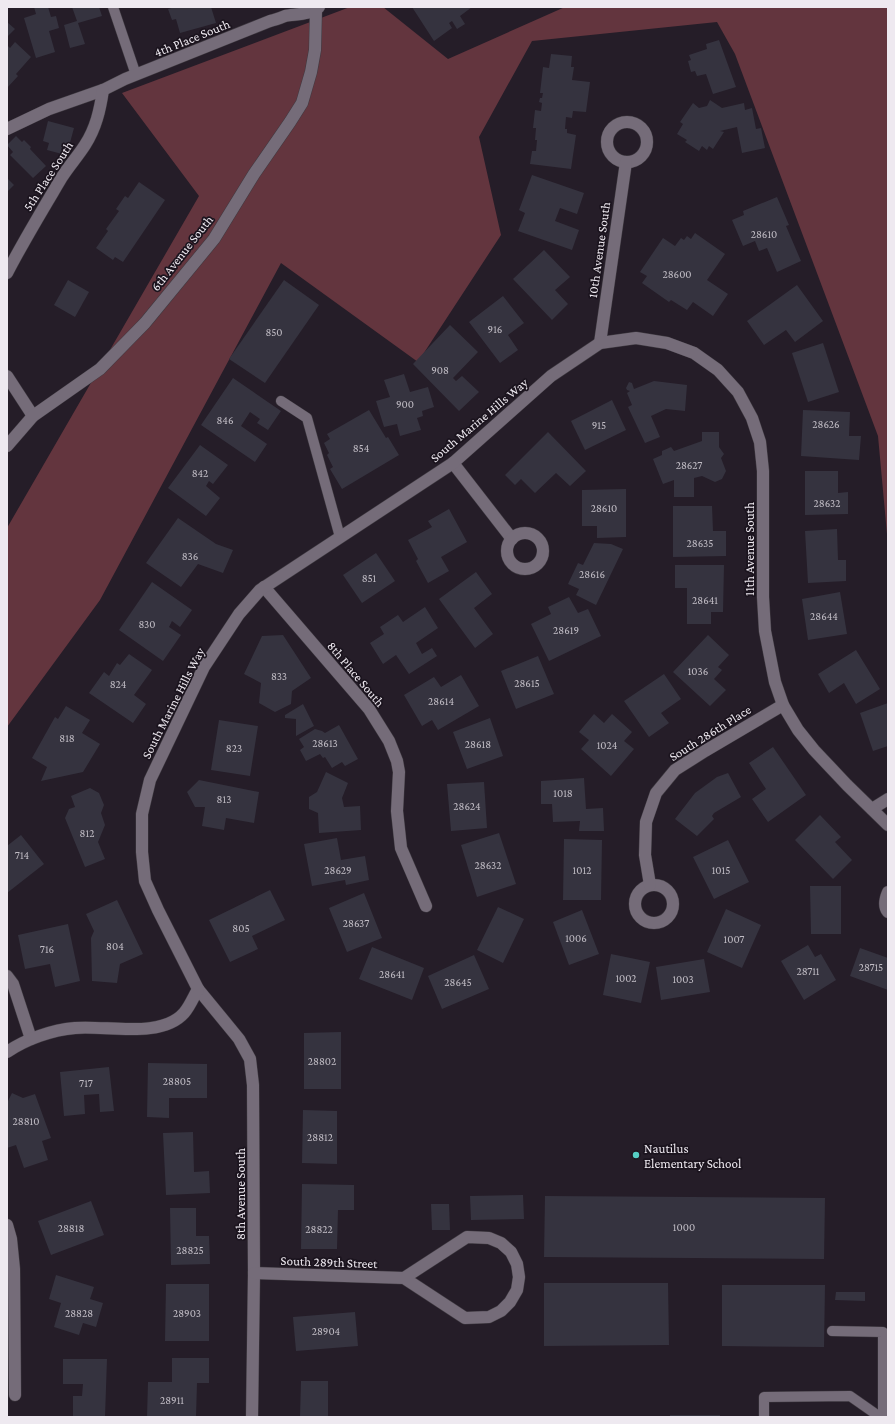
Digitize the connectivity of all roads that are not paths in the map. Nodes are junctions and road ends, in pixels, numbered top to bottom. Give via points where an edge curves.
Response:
1 (114, 7) edge
2 (314, 8) edge
3 (136, 75) junction
4 (103, 90) junction
5 (7, 129) edge
6 (626, 162) dead end
7 (7, 273) edge
8 (600, 343) junction
9 (7, 376) edge
10 (281, 401) dead end
11 (33, 416) junction
12 (7, 446) edge
13 (453, 463) junction
14 (340, 537) junction
15 (512, 539) dead end
16 (264, 587) junction
17 (783, 705) junction
18 (888, 799) edge
19 (872, 809) junction
20 (888, 825) edge
21 (650, 885) dead end
22 (888, 892) edge
23 (426, 906) dead end
24 (888, 912) edge
25 (7, 976) edge
26 (198, 989) junction
27 (31, 1039) junction
28 (7, 1052) edge
29 (7, 1225) edge
30 (254, 1273) junction
31 (404, 1278) junction
32 (832, 1331) dead end
33 (15, 1395) dead end
34 (252, 1417) edge
35 (764, 1417) edge
36 (882, 1417) edge

1 - 3 lane
2 - 3 street, 4th Place South via 270,21
2 - 11 street, 6th Avenue South via 314,56 302,103 214,239 145,323 100,369
3 - 4 street, 4th Place South
4 - 5 street, 4th Place South via 49,109
4 - 7 street, 5th Place South via 94,128 26,236
6 - 8 street, 10th Avenue South
8 - 13 street, South Marine Hills Way via 551,376
8 - 17 street, 11th Avenue South via 636,338 667,343 694,353 718,370 738,392 752,418 760,442 763,471 762,597 765,631 775,682
9 - 11 street
10 - 14 lane via 307,418
11 - 12 street, 6th Avenue South
13 - 14 street, South Marine Hills Way
13 - 15 street
14 - 16 street, South Marine Hills Way
16 - 23 street, 8th Place South via 370,709 389,741 399,772 397,811 401,848
16 - 26 street, South Marine Hills Way via 239,614 204,667 150,780 142,814 142,852 146,881
17 - 19 street, 11th Avenue South via 814,750
17 - 21 street, South 286th Place via 675,770 656,794 646,822 645,855
18 - 19 street
19 - 20 street, 11th Avenue South
22 - 24 street via 885,900
25 - 27 street via 13,984
26 - 27 street via 184,1013 159,1026 75,1028
26 - 30 street, 8th Avenue South via 239,1039 250,1059 253,1093
27 - 28 street
29 - 33 street via 14,1269
30 - 31 street, South 289th Street
30 - 34 street, 8th Avenue South
31 - 31 street via 467,1237 489,1238 501,1243 511,1252 517,1264 519,1277 517,1290 501,1311 488,1316 465,1318
32 - 36 lane via 883,1332
35 - 36 lane via 764,1397 850,1396

